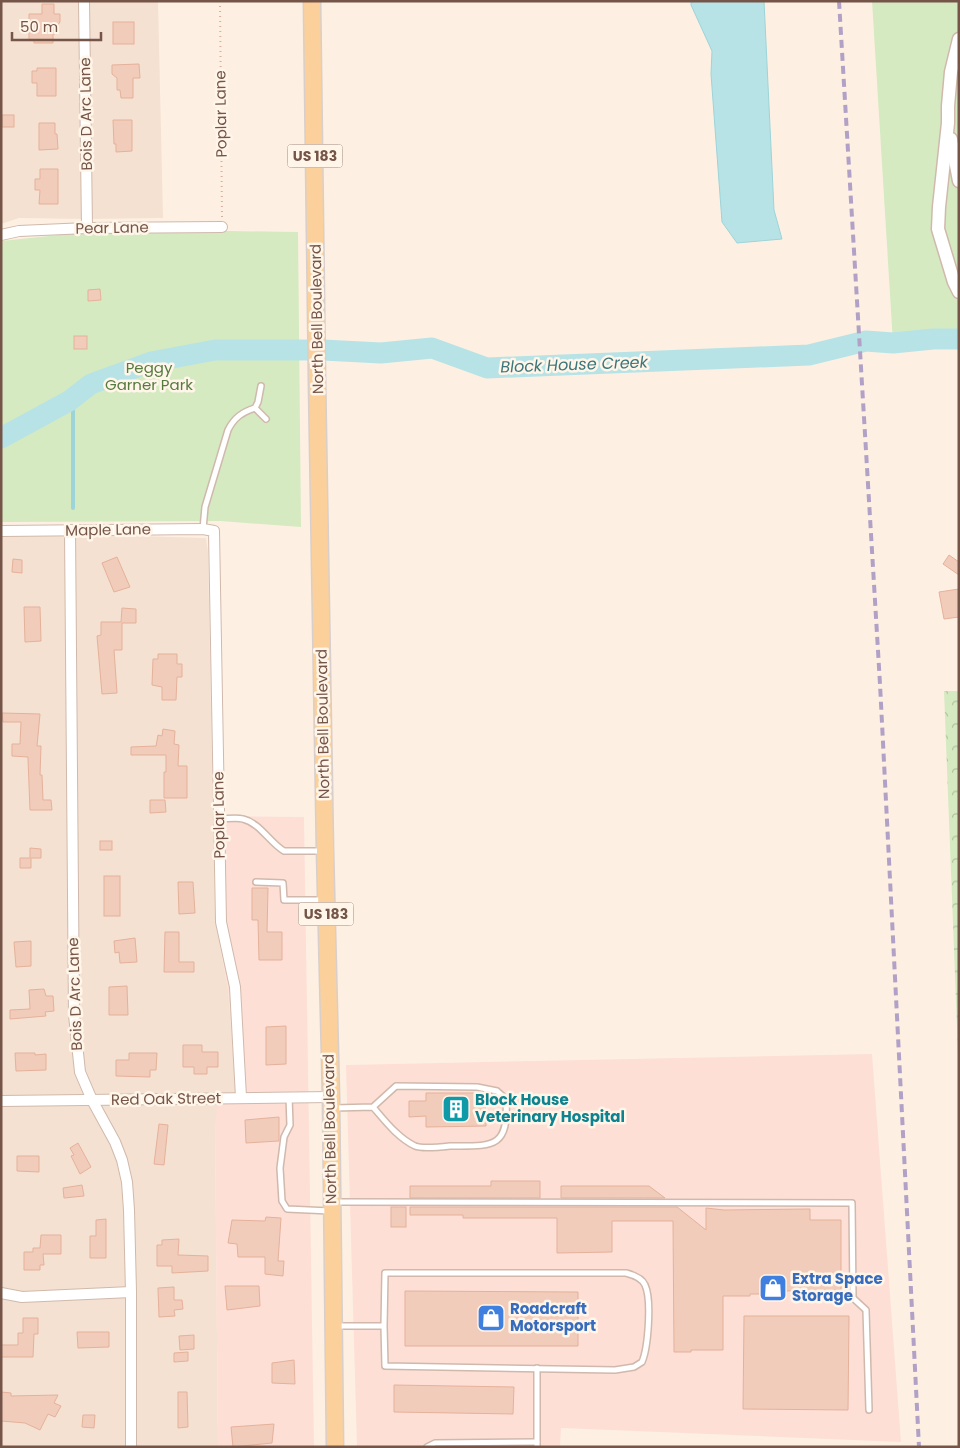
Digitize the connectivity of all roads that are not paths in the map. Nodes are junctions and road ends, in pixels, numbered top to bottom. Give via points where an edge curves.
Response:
1 (84, 1) edge
2 (312, 1) edge
3 (959, 39) edge
4 (948, 123) junction
5 (959, 181) edge
6 (222, 227) road end
7 (87, 228) junction
8 (1, 234) edge
9 (959, 292) edge
10 (261, 386) dead end
11 (255, 408) junction
12 (266, 419) dead end
13 (70, 530) junction
14 (208, 530) junction
15 (1, 531) edge
16 (219, 818) junction
17 (325, 851) junction
18 (256, 882) dead end
19 (326, 900) junction
20 (289, 1096) junction
21 (241, 1097) junction
22 (92, 1100) junction
23 (1, 1101) edge
24 (331, 1102) junction
25 (372, 1107) junction
26 (331, 1207) junction
27 (131, 1292) junction
28 (1, 1293) edge
29 (333, 1326) junction
30 (384, 1326) junction
31 (537, 1368) junction
32 (869, 1410) dead end
33 (537, 1444) edge
34 (131, 1447) edge
35 (335, 1447) edge
36 (427, 1447) edge

1 - 7 street, Bois D Arc Lane
2 - 17 main road, North Bell Boulevard / US 183
3 - 4 street via 952,72
4 - 5 street
4 - 9 street via 938,229
6 - 7 street, Pear Lane
7 - 8 street, Pear Lane
10 - 11 lane
11 - 12 lane
11 - 14 lane via 234,420 228,430 205,507
13 - 14 street, Maple Lane
13 - 15 street, Maple Lane
13 - 22 street, Bois D Arc Lane via 74,1016 80,1072
14 - 16 street, Poplar Lane
16 - 17 lane via 244,819 284,851
16 - 21 street, Poplar Lane via 222,922 235,988
17 - 19 main road, North Bell Boulevard / US 183
18 - 19 lane via 283,883 284,900
19 - 24 main road, North Bell Boulevard / US 183
20 - 21 street, Red Oak Street
20 - 24 street, Red Oak Street
20 - 26 lane via 290,1125 284,1137 280,1168 282,1201 287,1209
21 - 22 street, Red Oak Street
22 - 23 street, Red Oak Street
22 - 27 street, Bois D Arc Lane via 115,1142 127,1182
24 - 25 lane
24 - 26 main road, North Bell Boulevard / US 183
25 - 25 lane via 392,1130 416,1147 493,1144 502,1135 507,1121 506,1099 497,1091 477,1087 396,1086
26 - 29 main road, North Bell Boulevard / US 183
26 - 32 lane via 852,1203 854,1298 866,1310
27 - 28 street via 22,1297
27 - 34 street, Bois D Arc Lane
29 - 30 lane
29 - 35 main road, North Bell Boulevard / US 183
30 - 31 lane via 385,1366
30 - 31 lane via 385,1273 626,1273 642,1280 648,1297 647,1346 642,1362 634,1367 615,1370
31 - 33 lane
33 - 36 lane via 435,1443

